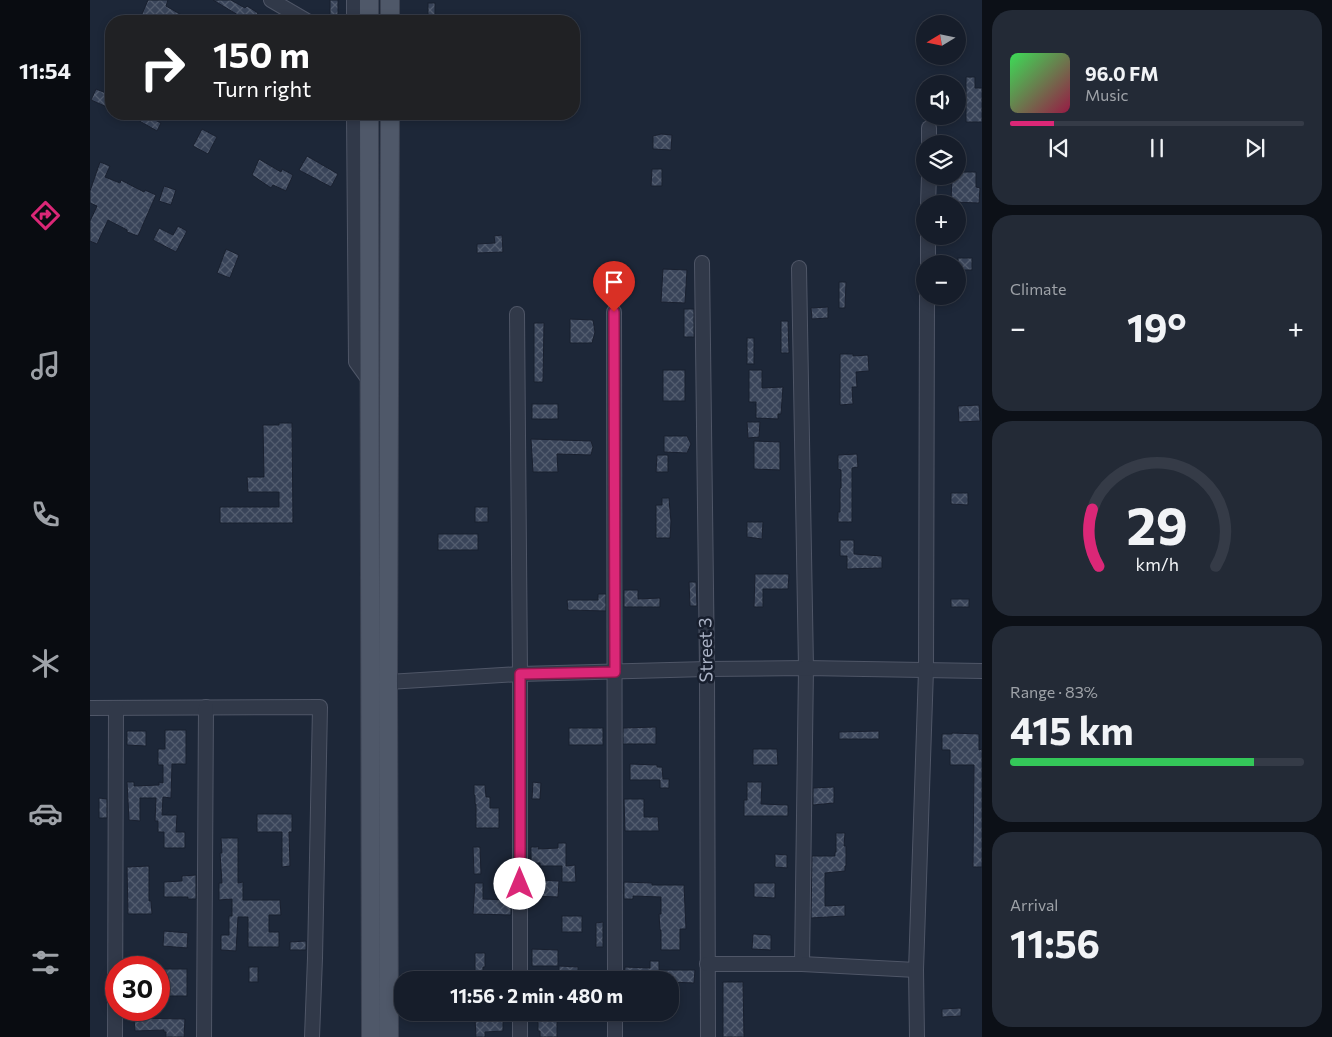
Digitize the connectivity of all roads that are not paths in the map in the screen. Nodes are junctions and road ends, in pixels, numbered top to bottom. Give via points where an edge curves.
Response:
1 (270, 0) edge
2 (354, 0) edge
3 (369, 0) edge
4 (390, 0) edge
5 (296, 15) edge
6 (354, 15) edge
7 (369, 15) edge
8 (390, 15) edge
9 (354, 120) edge
10 (369, 120) edge
11 (390, 120) edge
12 (929, 128) dead end
13 (929, 135) edge
14 (702, 263) dead end
15 (799, 268) dead end
16 (927, 305) edge
17 (614, 312) dead end
18 (517, 314) dead end
19 (369, 352) junction
20 (390, 352) junction
21 (369, 380) junction
22 (806, 668) junction
23 (707, 669) junction
24 (926, 670) junction
25 (982, 671) edge
26 (615, 672) junction
27 (520, 674) junction
28 (388, 682) junction
29 (206, 707) junction
30 (90, 708) edge
31 (116, 708) junction
32 (707, 964) junction
33 (802, 964) junction
34 (916, 970) junction
35 (520, 971) edge
36 (615, 971) edge
37 (520, 1021) edge
38 (615, 1021) edge
39 (115, 1037) edge
40 (204, 1037) edge
41 (312, 1037) edge
42 (371, 1037) edge
43 (389, 1037) edge
44 (520, 1037) edge
45 (615, 1037) edge
46 (708, 1037) edge
47 (917, 1037) edge

1 - 5 street
2 - 6 street
3 - 7 main road
4 - 8 main road
9 - 21 street via 356,362
10 - 19 main road
11 - 20 main road
12 - 13 street
14 - 23 street, Street 3
15 - 22 street
16 - 24 street
17 - 26 street
18 - 27 street
19 - 20 main road
19 - 21 main road
20 - 28 main road
21 - 42 main road
22 - 23 street
22 - 24 street
22 - 33 street
23 - 26 street
23 - 32 street, Street 3
24 - 25 street
24 - 34 street
26 - 27 street
26 - 36 street
27 - 28 street
27 - 35 street
28 - 43 main road
29 - 31 street
29 - 40 street
29 - 41 street via 320,707
30 - 31 street
31 - 39 street
32 - 33 street
32 - 46 street, Street 3
33 - 34 street
34 - 47 street
37 - 44 street
38 - 45 street

